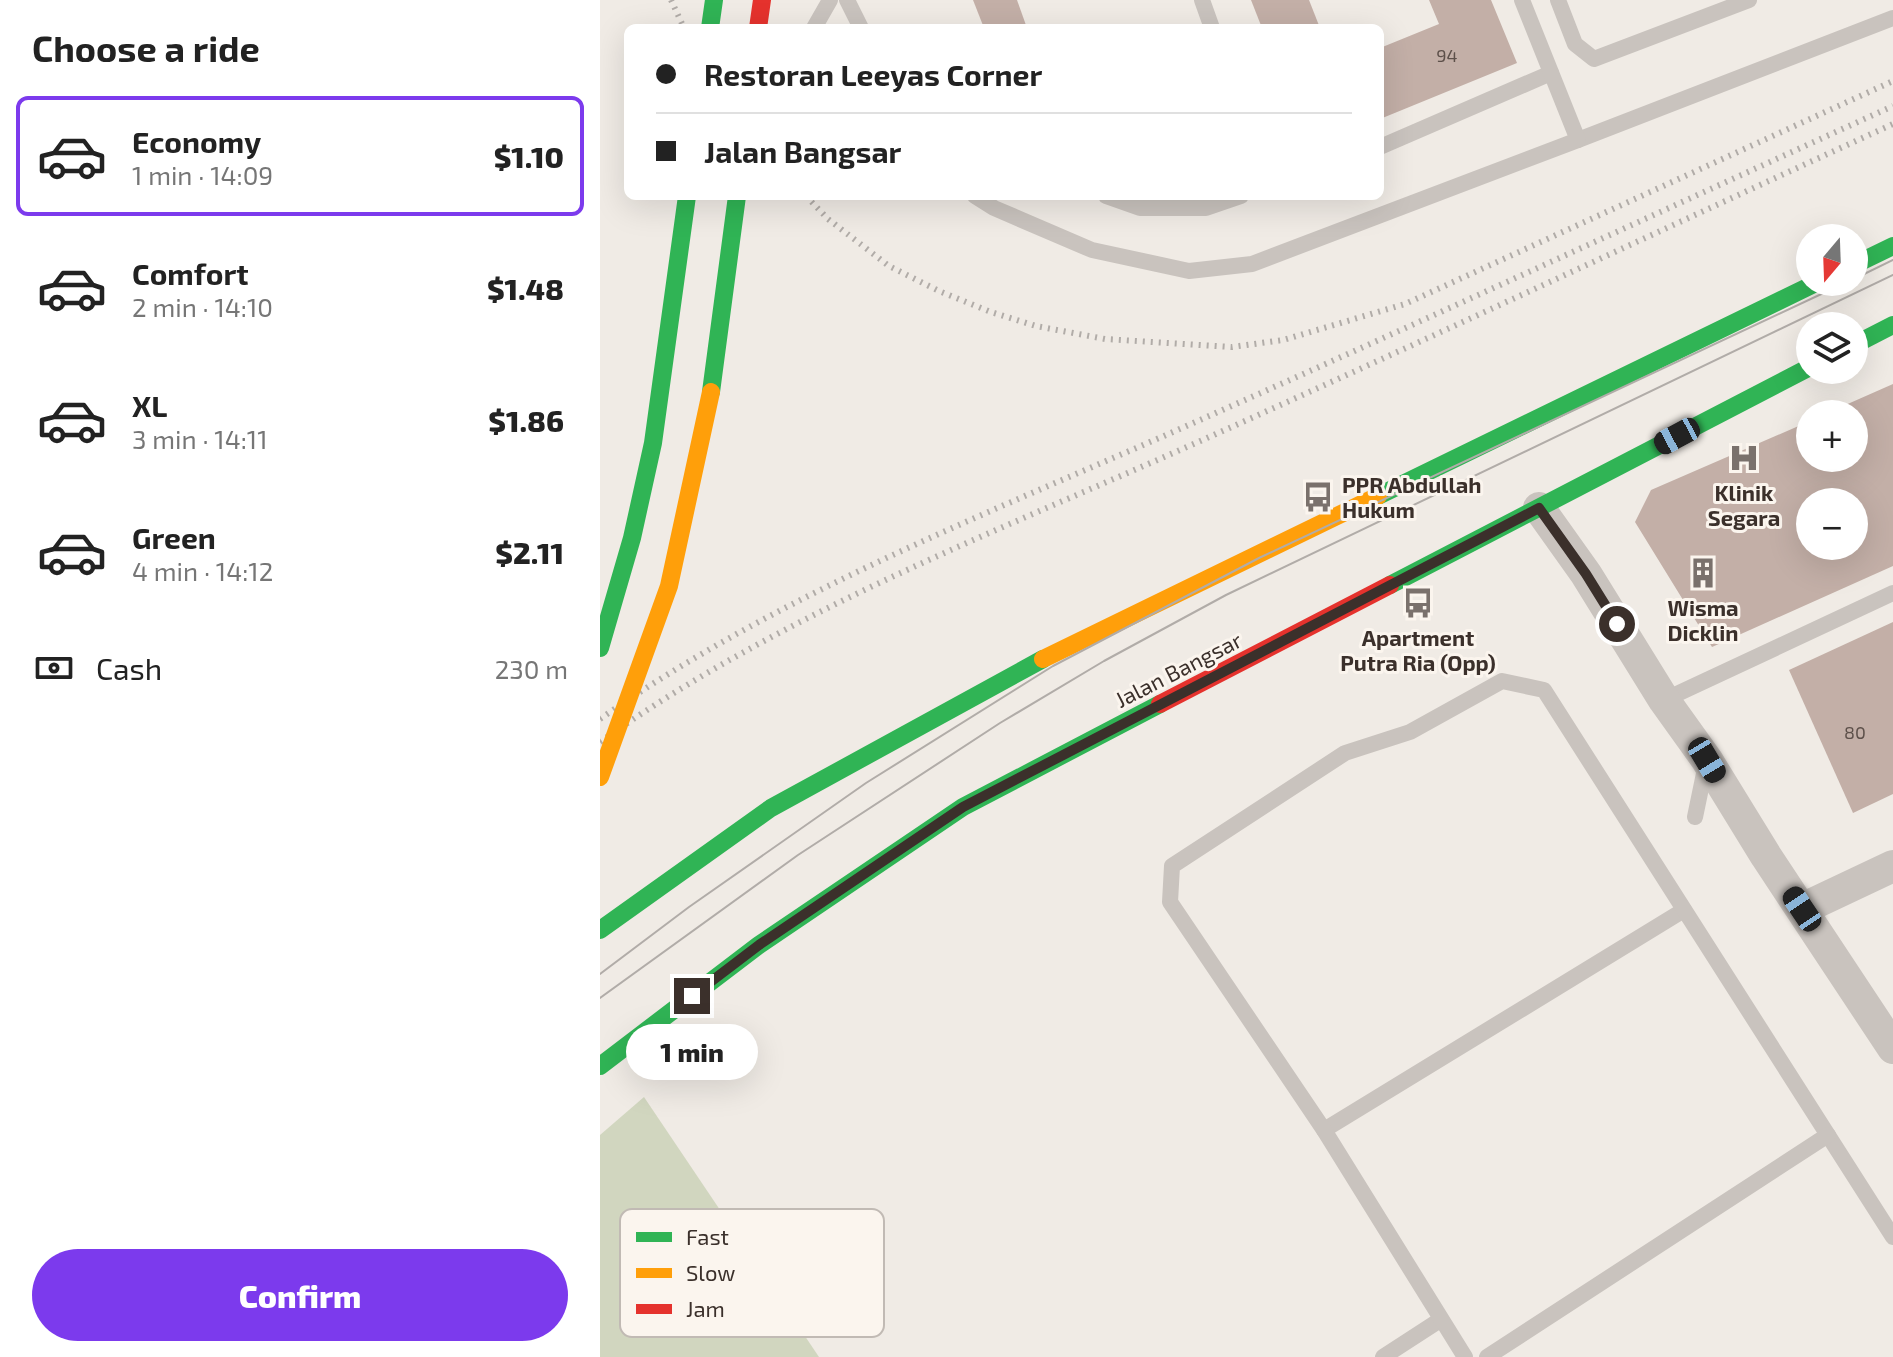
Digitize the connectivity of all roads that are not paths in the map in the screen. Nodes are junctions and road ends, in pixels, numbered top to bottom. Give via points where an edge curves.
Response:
1 (714, 0) edge
2 (762, 0) edge
3 (830, 0) edge
4 (847, 0) edge
5 (1202, 0) edge
6 (1522, 0) edge
7 (1558, 0) edge
8 (1749, 0) edge
9 (1893, 18) edge
10 (711, 24) edge
11 (759, 24) edge
12 (816, 24) edge
13 (859, 24) edge
14 (1211, 24) edge
15 (1551, 73) junction
16 (1578, 140) junction
17 (1384, 145) edge
18 (686, 200) edge
19 (736, 200) edge
20 (981, 200) edge
21 (1117, 200) edge
22 (1229, 200) edge
23 (1893, 246) edge
24 (1868, 258) edge
25 (1796, 293) edge
26 (1893, 325) edge
27 (1868, 338) edge
28 (1796, 374) edge
29 (1539, 508) junction
30 (1893, 593) edge
31 (600, 648) edge
32 (1664, 700) junction
33 (1707, 760) junction
34 (600, 777) edge
35 (1695, 817) dead end
36 (1893, 866) edge
37 (1802, 909) junction
38 (1684, 910) junction
39 (600, 930) edge
40 (1887, 1027) edge
41 (600, 1066) edge
42 (1324, 1130) junction
43 (1828, 1135) junction
44 (1893, 1237) edge
45 (1440, 1320) junction
46 (1383, 1357) edge
47 (1465, 1357) edge
48 (1487, 1357) edge

1 - 10 main road
2 - 11 main road
3 - 12 lane
4 - 13 lane
5 - 14 lane
6 - 15 lane
7 - 8 lane via 1575,44 1594,59
9 - 16 lane
15 - 16 lane
15 - 17 lane
16 - 20 lane via 1252,264 1189,271 1092,250
18 - 31 main road via 653,443
19 - 34 main road, bridge via 710,397 672,571
21 - 22 lane via 1140,208 1206,208
23 - 24 main road
25 - 39 main road via 1052,654 771,808
26 - 27 main road
28 - 29 main road, Jalan Bangsar
29 - 32 street
29 - 41 main road, Jalan Bangsar via 963,807 759,945
30 - 32 lane
32 - 33 street
33 - 35 lane
33 - 37 street
36 - 37 street
37 - 40 street
38 - 42 lane
38 - 42 lane via 1544,690 1502,681 1410,732 1345,753 1172,866 1170,902
38 - 43 lane
42 - 45 lane
43 - 44 lane
43 - 48 lane
45 - 46 lane
45 - 47 lane

